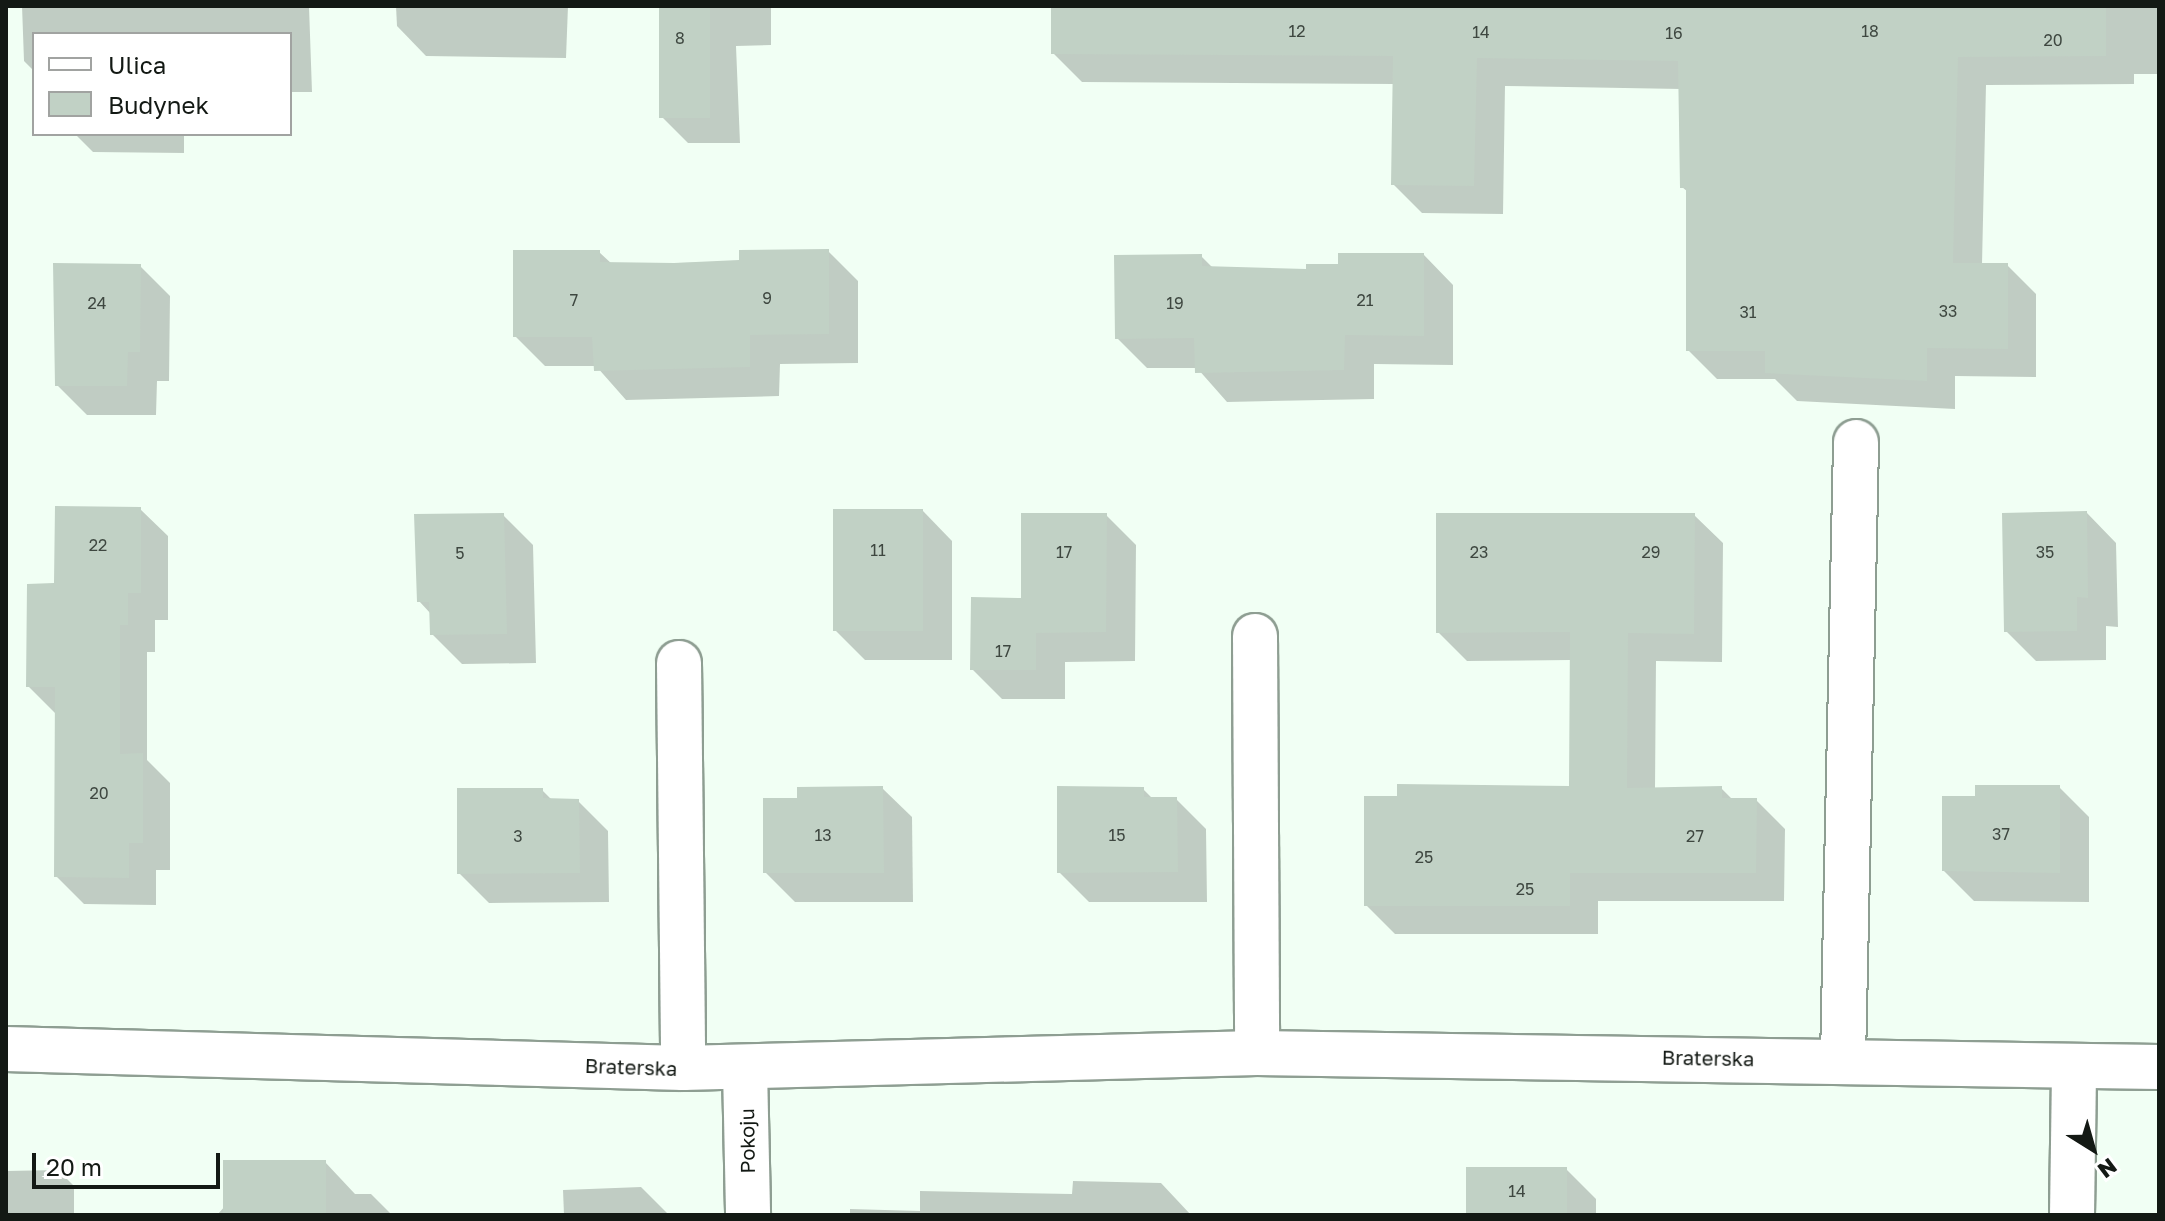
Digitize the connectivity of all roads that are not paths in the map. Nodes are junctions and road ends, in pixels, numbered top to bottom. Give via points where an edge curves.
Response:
1 (1856, 442) dead end
2 (1255, 636) dead end
3 (679, 663) dead end
4 (6, 1049) edge
5 (1257, 1053) junction
6 (1843, 1060) junction
7 (2074, 1067) junction
8 (2159, 1067) edge
9 (683, 1068) junction
10 (745, 1068) junction
11 (748, 1215) edge
12 (2072, 1215) edge

1 - 6 street
2 - 5 street
3 - 9 street
4 - 9 street, Braterska
5 - 6 street, Braterska
5 - 10 street, Braterska
6 - 7 street, Braterska
7 - 8 street, Braterska
7 - 12 street
9 - 10 street, Braterska
10 - 11 street, Pokoju

